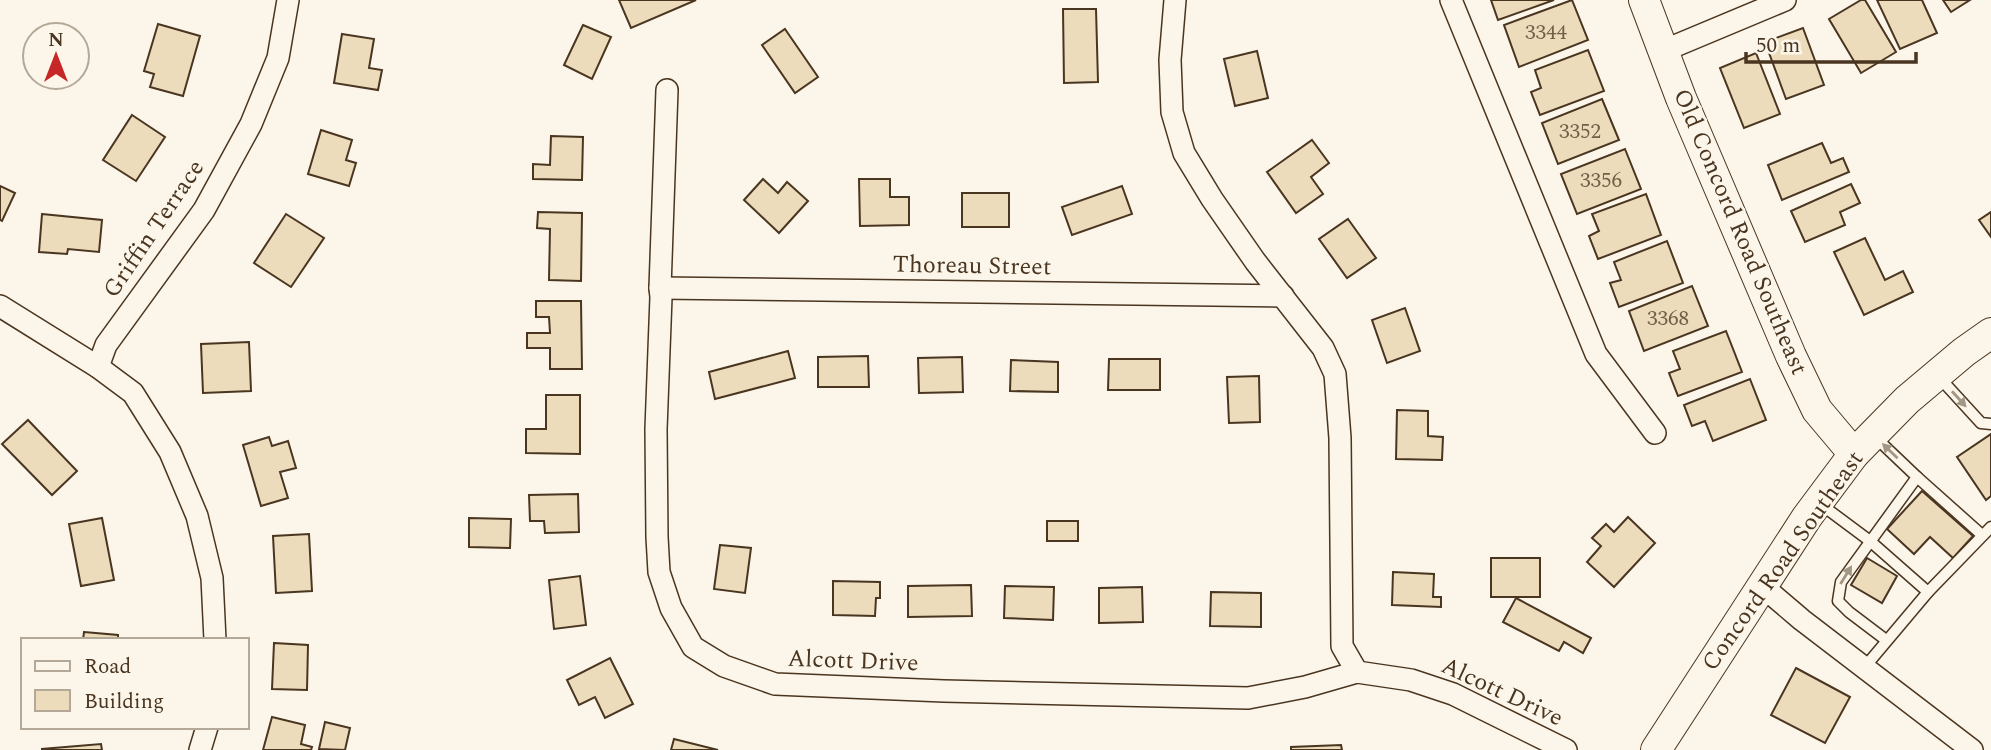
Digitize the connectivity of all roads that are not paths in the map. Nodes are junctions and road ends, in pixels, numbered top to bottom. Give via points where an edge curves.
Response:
1 (288, 0) edge
2 (1175, 0) edge
3 (1451, 0) edge
4 (1644, 0) edge
5 (1785, 0) edge
6 (1663, 51) junction
7 (667, 90) dead end
8 (660, 288) junction
9 (1283, 296) junction
10 (0, 306) edge
11 (1991, 333) edge
12 (98, 367) junction
13 (1937, 375) junction
14 (1991, 424) edge
15 (1655, 433) dead end
16 (1863, 444) junction
17 (1917, 477) junction
18 (1818, 502) junction
19 (1991, 527) edge
20 (1982, 535) junction
21 (1870, 541) junction
22 (1762, 586) junction
23 (1928, 592) junction
24 (215, 638) edge
25 (1886, 640) junction
26 (1864, 668) junction
27 (1357, 672) junction
28 (206, 729) edge
29 (200, 750) edge
30 (1566, 750) edge
31 (1656, 750) edge
32 (1972, 750) edge

1 - 12 street, Griffin Terrace via 278,58 251,124 204,210 106,345
2 - 9 street via 1172,112 1184,153
3 - 15 street via 1596,354
4 - 6 street, Old Concord Road Southeast
5 - 6 street
6 - 16 street, Old Concord Road Southeast via 1817,410
7 - 8 street, Alcott Drive
8 - 9 street, Thoreau Street
8 - 27 street, Alcott Drive via 656,429 659,572 671,608 693,647 724,667 775,684 1248,698
9 - 27 street via 1323,348 1335,374 1342,646
10 - 12 street
11 - 13 street, Concord Road Southeast
12 - 24 street via 133,393 170,452 197,516 212,578
13 -> 14 lane via 1981,423
13 - 16 street, Concord Road Southeast
17 -> 16 lane
16 - 18 street, Concord Road Southeast
17 - 20 lane
17 - 21 lane
18 - 21 lane
18 - 22 street, Concord Road Southeast
19 - 20 lane
20 - 23 lane
21 - 23 lane
25 -> 21 lane via 1838,601 1841,582
22 - 26 street
22 - 31 street, Concord Road Southeast
23 - 25 lane
25 - 26 lane
26 - 32 street
27 - 30 street, Alcott Drive via 1411,680 1452,694
28 - 29 street

